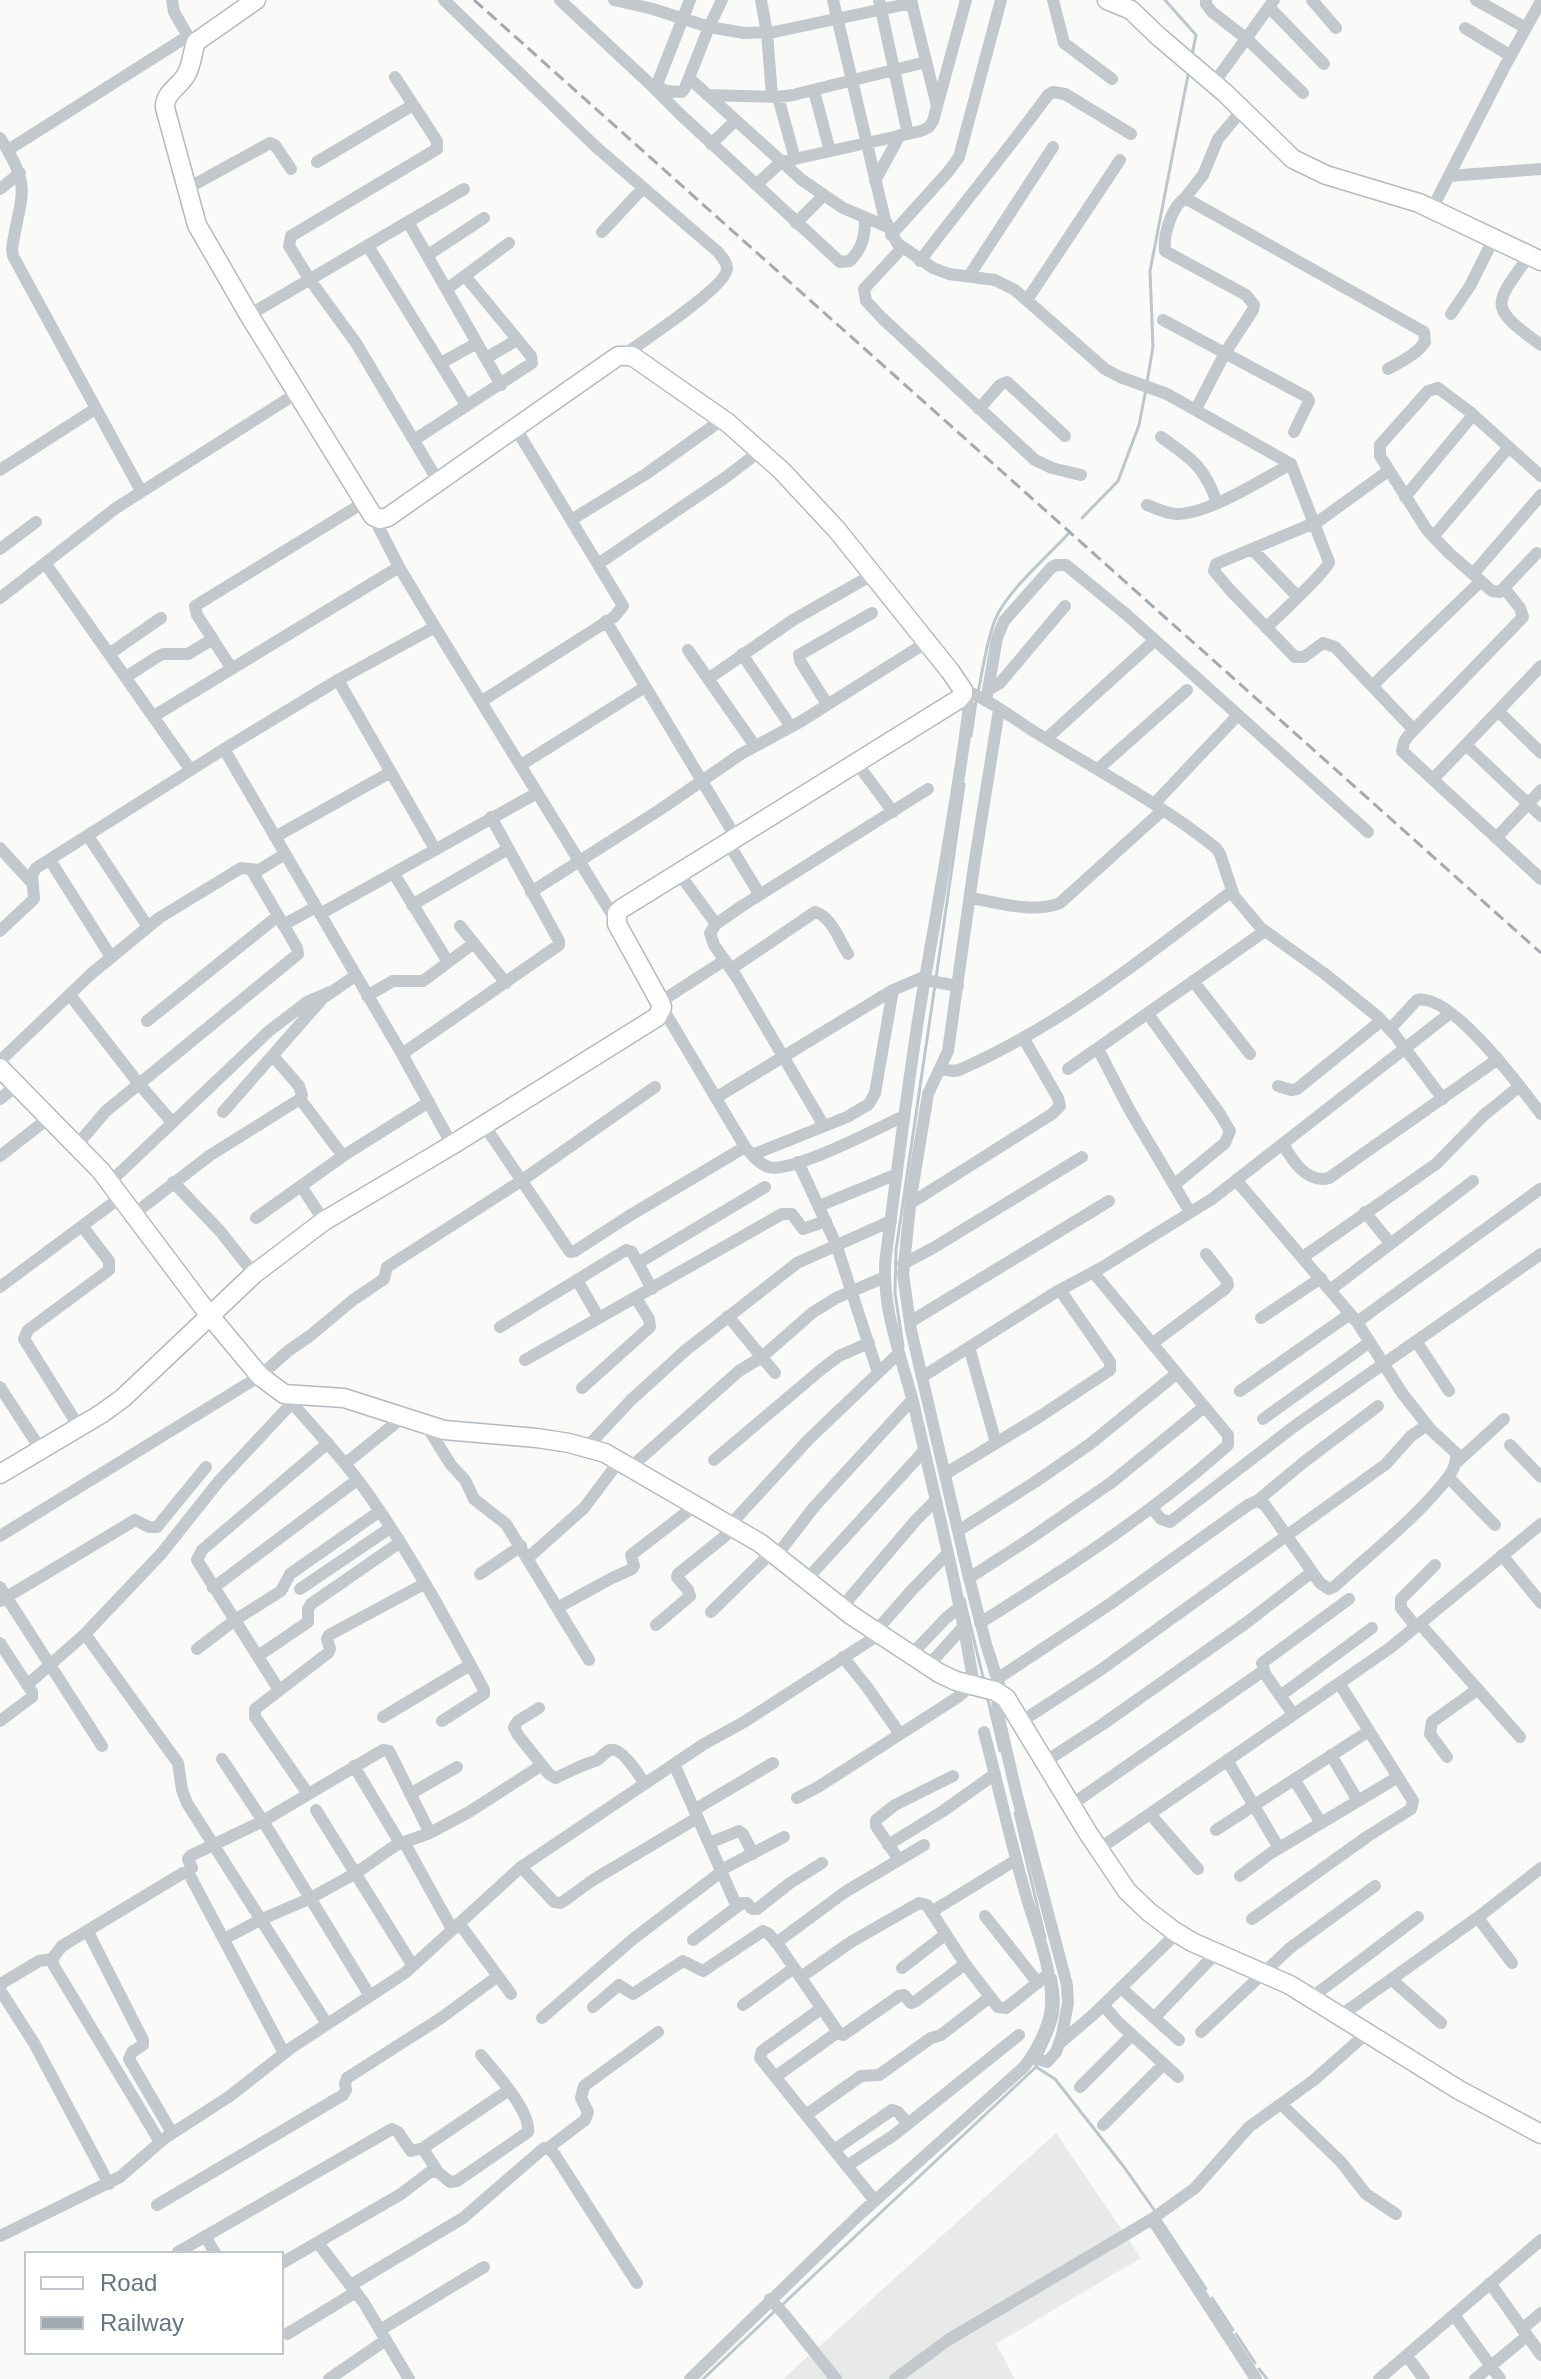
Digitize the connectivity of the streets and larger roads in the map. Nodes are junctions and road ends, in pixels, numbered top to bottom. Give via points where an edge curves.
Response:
1 (172, 0) edge
2 (256, 0) edge
3 (444, 0) edge
4 (614, 0) edge
5 (690, 0) edge
6 (722, 0) edge
7 (761, 0) edge
8 (833, 0) edge
9 (966, 0) edge
10 (1001, 0) edge
11 (1053, 0) edge
12 (1107, 0) edge
13 (1206, 0) edge
14 (1312, 0) edge
15 (1476, 0) edge
16 (1541, 1) edge
17 (911, 2) edge
18 (570, 3) edge
19 (655, 4) edge
20 (1272, 4) edge
21 (880, 5) edge
22 (682, 18) junction
23 (837, 20) junction
24 (709, 27) junction
25 (1336, 28) dead end
26 (1465, 28) dead end
27 (1526, 28) junction
28 (767, 33) junction
29 (1247, 39) junction
30 (191, 41) junction
31 (1511, 56) junction
32 (926, 62) junction
33 (1324, 64) dead end
34 (893, 71) junction
35 (395, 77) dead end
36 (689, 78) junction
37 (1112, 79) dead end
38 (852, 82) junction
39 (1214, 83) junction
40 (653, 86) junction
41 (814, 91) junction
42 (1303, 93) dead end
43 (707, 95) junction
44 (775, 97) junction
45 (413, 105) junction
46 (937, 106) junction
47 (1242, 110) junction
48 (735, 121) junction
49 (1131, 134) dead end
50 (904, 135) junction
51 (0, 138) edge
52 (866, 142) junction
53 (711, 144) junction
54 (1053, 147) dead end
55 (8, 150) junction
56 (830, 151) junction
57 (795, 159) junction
58 (1120, 160) dead end
59 (317, 162) dead end
60 (781, 162) junction
61 (291, 169) dead end
62 (1541, 169) edge
63 (20, 173) junction
64 (1449, 176) junction
65 (875, 181) junction
66 (756, 185) junction
67 (188, 188) junction
68 (643, 188) junction
69 (0, 189) edge
70 (464, 189) dead end
71 (824, 195) junction
72 (1185, 198) junction
73 (1432, 209) junction
74 (484, 218) dead end
75 (865, 218) junction
76 (408, 222) junction
77 (796, 223) junction
78 (889, 231) junction
79 (602, 232) dead end
80 (1493, 240) junction
81 (509, 243) dead end
82 (368, 246) junction
83 (902, 248) junction
84 (12, 249) junction
85 (428, 255) junction
86 (0, 258) edge
87 (1535, 259) edge
88 (920, 261) junction
89 (465, 276) junction
90 (969, 276) junction
91 (310, 280) junction
92 (447, 289) junction
93 (1027, 300) junction
94 (1451, 314) dead end
95 (249, 315) junction
96 (1163, 320) dead end
97 (517, 340) junction
98 (477, 343) junction
99 (1541, 345) edge
100 (1225, 353) junction
101 (625, 354) junction
102 (486, 358) junction
103 (441, 363) junction
104 (1388, 369) dead end
105 (501, 385) junction
106 (297, 393) junction
107 (466, 405) junction
108 (95, 409) junction
109 (979, 409) junction
110 (1196, 409) junction
111 (1473, 415) junction
112 (723, 419) junction
113 (515, 427) junction
114 (1294, 432) dead end
115 (1065, 436) dead end
116 (1161, 437) dead end
117 (414, 440) junction
118 (1509, 447) junction
119 (760, 451) junction
120 (1291, 464) junction
121 (0, 470) edge
122 (1388, 471) junction
123 (1081, 475) dead end
124 (1541, 476) edge
125 (438, 481) junction
126 (141, 491) junction
127 (1541, 495) edge
128 (1405, 497) junction
129 (1217, 503) junction
130 (1147, 505) dead end
131 (368, 510) junction
132 (571, 520) junction
133 (36, 522) dead end
134 (1314, 524) junction
135 (1433, 537) junction
136 (0, 549) edge
137 (1252, 549) junction
138 (1537, 553) dead end
139 (45, 563) junction
140 (598, 564) junction
141 (399, 567) junction
142 (872, 575) junction
143 (1477, 577) junction
144 (1504, 588) junction
145 (1297, 596) junction
146 (0, 598) edge
147 (1065, 606) dead end
148 (872, 613) dead end
149 (161, 618) dead end
150 (606, 621) junction
151 (435, 627) junction
152 (1266, 628) junction
153 (213, 639) junction
154 (1155, 640) junction
155 (927, 642) junction
156 (688, 650) dead end
157 (109, 654) junction
158 (742, 654) junction
159 (1541, 666) edge
160 (232, 669) junction
161 (126, 677) junction
162 (708, 679) junction
163 (338, 680) junction
164 (1373, 685) junction
165 (645, 687) junction
166 (1187, 690) dead end
167 (976, 694) junction
168 (482, 701) junction
169 (827, 704) junction
170 (999, 710) junction
171 (1498, 711) junction
172 (1238, 715) junction
173 (154, 716) junction
174 (791, 727) junction
175 (1414, 730) junction
176 (1046, 739) junction
177 (1466, 745) junction
178 (755, 746) junction
179 (224, 749) junction
180 (1541, 753) edge
181 (856, 762) junction
182 (521, 765) junction
183 (190, 769) junction
184 (1098, 769) junction
185 (391, 772) junction
186 (1433, 779) junction
187 (701, 781) junction
188 (928, 789) dead end
189 (1541, 790) edge
190 (537, 793) junction
191 (1528, 804) junction
192 (1159, 807) junction
193 (893, 812) junction
194 (1541, 816) edge
195 (491, 817) junction
196 (1368, 832) dead end
197 (88, 836) junction
198 (275, 837) junction
199 (1496, 838) junction
200 (731, 839) junction
201 (435, 849) junction
202 (508, 849) junction
203 (285, 854) junction
204 (2, 855) edge
205 (50, 860) junction
206 (581, 861) junction
207 (252, 871) junction
208 (678, 872) junction
209 (394, 874) junction
210 (1541, 879) edge
211 (33, 884) junction
212 (1232, 891) junction
213 (531, 892) junction
214 (760, 895) junction
215 (970, 898) junction
216 (412, 905) junction
217 (318, 911) junction
218 (615, 919) junction
219 (281, 920) junction
220 (716, 924) junction
221 (460, 926) dead end
222 (148, 927) junction
223 (0, 931) edge
224 (1265, 931) junction
225 (474, 943) junction
226 (848, 954) dead end
227 (111, 957) junction
228 (448, 962) junction
229 (728, 964) junction
230 (355, 976) junction
231 (931, 980) junction
232 (1193, 981) junction
233 (506, 983) junction
234 (958, 986) junction
235 (893, 990) junction
236 (330, 992) junction
237 (70, 995) junction
238 (367, 996) junction
239 (661, 1004) junction
240 (1148, 1014) junction
241 (1449, 1014) junction
242 (147, 1021) dead end
243 (1386, 1025) junction
244 (1024, 1039) junction
245 (1098, 1049) junction
246 (1406, 1049) junction
247 (402, 1054) junction
248 (1250, 1054) dead end
249 (273, 1056) junction
250 (783, 1057) junction
251 (1498, 1059) junction
252 (0, 1061) edge
253 (0, 1068) edge
254 (940, 1069) junction
255 (1068, 1069) dead end
256 (139, 1084) junction
257 (17, 1085) junction
258 (1278, 1086) dead end
259 (1520, 1086) junction
260 (655, 1087) dead end
261 (717, 1097) junction
262 (0, 1099) edge
263 (300, 1099) junction
264 (1443, 1099) junction
265 (429, 1102) junction
266 (223, 1112) dead end
267 (1541, 1114) edge
268 (904, 1116) junction
269 (50, 1117) junction
270 (172, 1122) junction
271 (484, 1125) junction
272 (824, 1126) junction
273 (1283, 1144) junction
274 (77, 1145) junction
275 (452, 1145) junction
276 (749, 1151) junction
277 (0, 1156) edge
278 (343, 1156) junction
279 (1082, 1157) dead end
280 (798, 1162) junction
281 (897, 1174) junction
282 (1236, 1180) junction
283 (521, 1181) junction
284 (1473, 1181) dead end
285 (173, 1182) junction
286 (1174, 1185) junction
287 (301, 1186) junction
288 (765, 1187) dead end
289 (1540, 1189) edge
290 (115, 1190) junction
291 (1109, 1201) dead end
292 (911, 1203) junction
293 (819, 1206) junction
294 (1190, 1212) junction
295 (1365, 1212) junction
296 (134, 1214) junction
297 (256, 1218) dead end
298 (324, 1221) junction
299 (826, 1221) junction
300 (891, 1221) junction
301 (82, 1226) junction
302 (1390, 1243) junction
303 (836, 1244) junction
304 (1206, 1254) dead end
305 (1541, 1254) edge
306 (1303, 1257) junction
307 (638, 1263) junction
308 (903, 1264) junction
309 (1093, 1272) junction
310 (254, 1274) junction
311 (885, 1277) junction
312 (1321, 1278) junction
313 (577, 1280) junction
314 (0, 1287) edge
315 (652, 1289) junction
316 (853, 1290) junction
317 (1060, 1290) junction
318 (1330, 1290) junction
319 (636, 1298) junction
320 (210, 1316) junction
321 (728, 1316) junction
322 (599, 1318) junction
323 (1261, 1318) dead end
324 (1353, 1318) junction
325 (910, 1322) junction
326 (500, 1327) dead end
327 (1416, 1341) junction
328 (1370, 1342) junction
329 (869, 1343) junction
330 (1153, 1343) junction
331 (969, 1347) junction
332 (899, 1353) junction
333 (762, 1357) junction
334 (525, 1360) dead end
335 (1384, 1363) junction
336 (775, 1373) dead end
337 (878, 1373) junction
338 (1176, 1374) junction
339 (260, 1376) junction
340 (922, 1377) junction
341 (582, 1388) dead end
342 (1240, 1391) dead end
343 (1449, 1391) dead end
344 (2, 1396) edge
345 (288, 1398) junction
346 (912, 1400) junction
347 (1378, 1406) dead end
348 (1204, 1407) junction
349 (403, 1417) junction
350 (1263, 1419) dead end
351 (1504, 1419) dead end
352 (426, 1425) junction
353 (1427, 1425) junction
354 (79, 1427) junction
355 (328, 1443) junction
356 (996, 1443) junction
357 (1510, 1445) dead end
358 (587, 1447) junction
359 (41, 1450) junction
360 (923, 1452) junction
361 (714, 1460) dead end
362 (1457, 1462) junction
363 (345, 1464) junction
364 (625, 1464) junction
365 (206, 1467) dead end
366 (0, 1474) edge
367 (945, 1474) junction
368 (1448, 1477) junction
369 (1541, 1477) edge
370 (357, 1480) junction
371 (935, 1501) junction
372 (1257, 1501) junction
373 (696, 1505) junction
374 (1152, 1508) junction
375 (380, 1511) junction
376 (1541, 1524) edge
377 (1495, 1525) dead end
378 (157, 1527) junction
379 (733, 1527) junction
380 (390, 1528) junction
381 (958, 1531) junction
382 (0, 1536) edge
383 (1286, 1536) junction
384 (171, 1543) junction
385 (399, 1543) junction
386 (521, 1546) junction
387 (948, 1553) junction
388 (774, 1554) junction
389 (1502, 1555) junction
390 (528, 1558) junction
391 (1435, 1565) dead end
392 (1312, 1572) junction
393 (480, 1574) dead end
394 (969, 1578) junction
395 (807, 1579) junction
396 (424, 1584) junction
397 (213, 1588) junction
398 (300, 1589) dead end
399 (2, 1595) edge
400 (1349, 1599) dead end
401 (1541, 1603) edge
402 (842, 1607) junction
403 (960, 1607) junction
404 (557, 1608) junction
405 (711, 1612) dead end
406 (235, 1620) junction
407 (980, 1623) junction
408 (656, 1625) dead end
409 (964, 1626) junction
410 (1418, 1626) junction
411 (1372, 1628) dead end
412 (878, 1632) junction
413 (85, 1634) junction
414 (0, 1643) edge
415 (197, 1649) dead end
416 (911, 1655) junction
417 (258, 1656) junction
418 (843, 1657) junction
419 (589, 1660) dead end
420 (51, 1664) junction
421 (470, 1665) junction
422 (928, 1666) junction
423 (1263, 1671) junction
424 (1339, 1683) junction
425 (27, 1685) junction
426 (988, 1687) junction
427 (1478, 1689) junction
428 (279, 1690) junction
429 (1280, 1696) junction
430 (539, 1708) dead end
431 (1293, 1714) junction
432 (383, 1717) dead end
433 (0, 1721) edge
434 (442, 1721) dead end
435 (1022, 1721) junction
436 (1369, 1731) junction
437 (984, 1732) dead end
438 (900, 1734) junction
439 (1520, 1737) dead end
440 (102, 1746) dead end
441 (1331, 1755) junction
442 (1447, 1757) dead end
443 (222, 1759) dead end
444 (1227, 1760) junction
445 (1046, 1761) junction
446 (773, 1763) dead end
447 (674, 1764) junction
448 (542, 1765) junction
449 (354, 1766) junction
450 (457, 1767) dead end
451 (995, 1774) junction
452 (953, 1776) dead end
453 (1398, 1777) junction
454 (1294, 1779) junction
455 (645, 1784) junction
456 (308, 1794) junction
457 (410, 1794) junction
458 (797, 1798) dead end
459 (1358, 1801) junction
460 (1071, 1805) junction
461 (1254, 1805) junction
462 (316, 1810) dead end
463 (696, 1814) junction
464 (1150, 1814) junction
465 (263, 1821) junction
466 (1321, 1823) junction
467 (1216, 1830) dead end
468 (430, 1833) junction
469 (784, 1837) dead end
470 (402, 1843) junction
471 (709, 1843) junction
472 (215, 1844) junction
473 (888, 1845) junction
474 (924, 1845) dead end
475 (1279, 1848) junction
476 (1099, 1849) junction
477 (753, 1854) junction
478 (899, 1860) junction
479 (1016, 1860) junction
480 (822, 1863) dead end
481 (521, 1867) junction
482 (1541, 1868) edge
483 (1198, 1869) dead end
484 (721, 1871) junction
485 (186, 1873) junction
486 (356, 1873) junction
487 (1240, 1876) dead end
488 (1375, 1886) dead end
489 (309, 1899) junction
490 (737, 1907) junction
491 (931, 1912) junction
492 (985, 1916) dead end
493 (1418, 1917) dead end
494 (1478, 1918) junction
495 (262, 1919) junction
496 (1252, 1919) dead end
497 (456, 1926) junction
498 (88, 1932) junction
499 (1177, 1933) junction
500 (946, 1934) junction
501 (224, 1939) junction
502 (693, 1940) dead end
503 (776, 1943) junction
504 (1040, 1945) junction
505 (1217, 1952) junction
506 (52, 1959) junction
507 (1019, 1960) junction
508 (1512, 1963) dead end
509 (965, 1964) junction
510 (413, 1966) junction
511 (902, 1968) dead end
512 (797, 1972) junction
513 (1264, 1972) junction
514 (498, 1976) junction
515 (1043, 1979) junction
516 (1391, 1979) junction
517 (1121, 1988) junction
518 (0, 1989) edge
519 (511, 1994) dead end
520 (370, 1996) junction
521 (990, 1997) junction
522 (1311, 1998) junction
523 (743, 2005) dead end
524 (1103, 2005) junction
525 (593, 2007) dead end
526 (822, 2008) junction
527 (1340, 2016) junction
528 (542, 2018) dead end
529 (1154, 2018) junction
530 (1441, 2023) dead end
531 (327, 2024) junction
532 (658, 2032) dead end
533 (838, 2032) junction
534 (1201, 2032) dead end
535 (1367, 2033) junction
536 (1019, 2035) dead end
537 (1132, 2035) junction
538 (1179, 2040) dead end
539 (1059, 2043) junction
540 (284, 2053) junction
541 (481, 2055) dead end
542 (1036, 2059) junction
543 (1164, 2064) junction
544 (775, 2077) junction
545 (1178, 2077) dead end
546 (1080, 2087) dead end
547 (509, 2090) junction
548 (1281, 2104) junction
549 (806, 2115) junction
550 (908, 2124) junction
551 (1103, 2125) dead end
552 (172, 2133) junction
553 (1541, 2134) edge
554 (160, 2142) junction
555 (424, 2148) junction
556 (548, 2148) junction
557 (834, 2150) junction
558 (847, 2166) junction
559 (438, 2172) junction
560 (109, 2184) junction
561 (875, 2201) junction
562 (157, 2205) dead end
563 (1396, 2214) dead end
564 (1152, 2219) junction
565 (0, 2236) edge
566 (205, 2236) junction
567 (1541, 2240) edge
568 (318, 2243) junction
569 (180, 2251) edge
570 (214, 2251) edge
571 (284, 2262) edge
572 (484, 2267) dead end
573 (637, 2283) dead end
574 (1490, 2283) junction
575 (353, 2289) junction
576 (776, 2306) junction
577 (1541, 2313) edge
578 (1454, 2315) junction
579 (1525, 2332) junction
580 (287, 2334) dead end
581 (383, 2335) junction
582 (1541, 2355) edge
583 (1407, 2356) junction
584 (1492, 2365) junction
585 (329, 2379) edge
586 (409, 2379) edge
587 (690, 2379) edge
588 (836, 2379) edge
589 (895, 2379) edge
590 (1256, 2379) edge
591 (1379, 2379) edge
592 (1424, 2379) edge
593 (1475, 2379) edge
594 (1500, 2379) edge

1 - 30 street
2 - 30 street
3 - 68 street
4 - 19 street
5 - 22 street
6 - 24 street
7 - 28 street
8 - 23 street
9 - 46 street
10 - 78 street via 959,157
11 - 37 street via 1064,43
12 - 39 street via 1131,10
13 - 29 street via 1208,8
14 - 25 street
15 - 27 street
16 - 27 street
17 - 21 street
17 - 32 street
18 - 40 street
19 - 22 street
20 - 29 street
20 - 33 street
21 - 23 street
21 - 34 street
22 - 24 street
22 - 40 street
23 - 28 street
23 - 38 street
24 - 28 street
24 - 36 street
26 - 31 street
27 - 31 street
28 - 44 street
29 - 39 street
29 - 42 street
30 - 55 street
30 - 67 street via 189,70 164,105
31 - 64 street
32 - 34 street
32 - 46 street
34 - 38 street
34 - 50 street
35 - 45 street
36 - 40 street via 682,92
36 - 43 street
38 - 41 street
38 - 52 street
39 - 47 street
40 - 53 street
41 - 44 street
41 - 56 street
43 - 44 street
43 - 48 street
44 - 57 street
45 - 59 street
45 - 91 street via 437,149 291,236 289,246
46 - 50 street via 929,127
47 - 72 street via 1218,139 1203,175
47 - 73 street via 1307,167
48 - 53 street
48 - 60 street
49 - 88 street via 1065,94 1048,95
50 - 52 street
50 - 65 street
51 - 55 street
52 - 56 street
52 - 65 street
53 - 66 street
54 - 90 street
55 - 63 street
56 - 57 street
57 - 60 street
58 - 93 street
60 - 66 street
60 - 71 street
61 - 67 street via 270,143
62 - 64 street
63 - 69 street
63 - 84 street via 23,193
64 - 73 street
65 - 78 street
66 - 77 street
67 - 95 street via 197,225
68 - 79 street
68 - 101 street via 718,252 727,268 699,301
70 - 76 street
71 - 75 street
71 - 77 street
72 - 100 street via 1177,205 1165,251 1246,295 1254,305
72 - 104 street via 1424,332 1425,342 1416,353
73 - 80 street
74 - 85 street
75 - 77 street via 861,248 846,262
75 - 78 street
76 - 82 street
76 - 85 street
78 - 83 street
80 - 87 street
80 - 94 street
81 - 89 street
82 - 91 street
82 - 103 street
83 - 88 street
83 - 109 street via 864,289 866,301
84 - 86 street
84 - 108 street
85 - 92 street
87 - 99 street via 1503,293 1500,304
88 - 90 street via 942,272
89 - 92 street
89 - 97 street
90 - 93 street via 1005,284
91 - 95 street
91 - 117 street via 356,343
92 - 98 street
93 - 110 street via 1105,369
95 - 106 street
96 - 100 street
97 - 102 street
97 - 105 street via 532,363
98 - 102 street
98 - 103 street
100 - 110 street
100 - 114 street via 1307,397 1308,407
101 - 112 street
101 - 113 street
102 - 105 street
103 - 107 street
105 - 107 street
106 - 126 street
106 - 131 street
107 - 117 street
108 - 121 street
108 - 126 street
109 - 115 street via 1007,382
109 - 123 street via 1044,466
110 - 120 street
111 - 118 street
111 - 122 street via 1444,390 1428,391 1380,445
111 - 128 street
112 - 119 street
112 - 132 street
113 - 125 street
113 - 132 street
116 - 129 street via 1197,463
117 - 125 street
118 - 124 street
118 - 135 street
119 - 140 street
119 - 142 street via 830,521
120 - 129 street
120 - 134 street
122 - 128 street
122 - 134 street
125 - 131 street via 388,517 380,519
126 - 139 street
127 - 143 street
128 - 135 street
129 - 130 street via 1179,514
131 - 141 street
131 - 153 street via 198,602 195,609
132 - 140 street
133 - 136 street
134 - 137 street
134 - 145 street via 1329,562
135 - 143 street
137 - 145 street
137 - 152 street via 1216,564 1214,571
138 - 144 street
139 - 146 street
139 - 157 street
140 - 150 street via 623,606
141 - 151 street
141 - 160 street
142 - 155 street
142 - 158 street
143 - 144 street via 1496,593
143 - 164 street
144 - 175 street via 1523,617
145 - 152 street
147 - 167 street via 1004,678
148 - 169 street via 799,655
149 - 157 street
150 - 165 street
150 - 168 street
151 - 163 street
151 - 168 street
152 - 164 street via 1295,657 1304,657 1323,643 1335,647
153 - 160 street
153 - 161 street via 188,654 163,654
154 - 167 street via 1074,570 1056,565 1004,621
154 - 172 street
154 - 176 street
155 - 167 street
155 - 169 street
156 - 162 street
157 - 161 street
158 - 162 street
158 - 174 street
159 - 171 street
160 - 173 street
161 - 173 street
162 - 178 street
163 - 179 street
163 - 185 street
164 - 175 street
165 - 182 street
165 - 187 street
166 - 184 street
167 - 170 street
167 - 181 street via 959,699
167 - 231 street via 968,705
168 - 182 street
169 - 174 street
170 - 176 street
170 - 215 street
171 - 177 street
171 - 180 street
172 - 192 street
172 - 196 street
173 - 183 street
174 - 178 street
175 - 186 street via 1402,751
176 - 184 street
177 - 186 street
177 - 191 street
178 - 187 street
179 - 183 street
179 - 198 street
181 - 193 street
181 - 200 street
182 - 190 street
183 - 197 street
184 - 192 street
185 - 198 street
185 - 201 street
186 - 199 street
187 - 200 street
187 - 206 street
188 - 193 street
189 - 191 street
190 - 195 street
190 - 206 street
191 - 194 street
191 - 199 street
192 - 212 street via 1216,848
192 - 215 street via 1060,903 1023,906
193 - 214 street
195 - 201 street
195 - 202 street
197 - 205 street
197 - 222 street
198 - 203 street
199 - 210 street
200 - 208 street
200 - 214 street
201 - 209 street
202 - 213 street
202 - 216 street
203 - 207 street
203 - 217 street
204 - 211 street
205 - 211 street via 33,871
205 - 227 street
206 - 213 street
206 - 218 street
207 - 219 street
207 - 222 street via 241,868
208 - 218 street via 621,909
208 - 220 street
209 - 216 street
209 - 217 street
211 - 223 street via 32,902
212 - 224 street
212 - 244 street
213 - 233 street via 559,945
214 - 220 street
215 - 234 street
216 - 228 street
217 - 219 street
217 - 230 street
218 - 239 street
219 - 242 street
219 - 256 street via 299,951 296,957
220 - 229 street via 711,940
221 - 225 street
222 - 227 street
224 - 232 street
224 - 243 street
225 - 228 street
225 - 233 street
226 - 229 street via 829,922 815,912
227 - 237 street
228 - 238 street via 423,981 393,981
229 - 239 street
229 - 250 street
230 - 236 street
230 - 238 street
231 - 234 street
231 - 235 street
231 - 268 street
232 - 240 street
232 - 248 street
233 - 247 street
234 - 254 street via 948,1051
235 - 250 street
235 - 272 street via 873,1099
236 - 249 street
236 - 270 street via 279,1023
237 - 252 street
237 - 256 street
238 - 247 street
239 - 261 street
239 - 271 street via 657,1017
240 - 245 street
240 - 286 street via 1230,1131 1225,1143
241 - 243 street via 1420,999
241 - 246 street
241 - 251 street
243 - 246 street
243 - 258 street via 1297,1089
244 - 254 street via 959,1070
244 - 292 street via 1060,1106
245 - 255 street
245 - 286 street
246 - 264 street
246 - 273 street
247 - 265 street
249 - 263 street via 299,1086
249 - 266 street
250 - 261 street
250 - 272 street
251 - 259 street
251 - 264 street
253 - 257 street
254 - 292 street via 928,1094
256 - 270 street
256 - 274 street
257 - 262 street
257 - 269 street
259 - 267 street
259 - 295 street via 1436,1164
260 - 283 street
261 - 276 street
263 - 278 street
263 - 285 street
264 - 273 street via 1323,1180 1297,1166
265 - 275 street
265 - 278 street
268 - 280 street
268 - 281 street
269 - 274 street
269 - 277 street
270 - 290 street
271 - 275 street
271 - 283 street
272 - 276 street
273 - 282 street
274 - 290 street
275 - 298 street
276 - 280 street via 772,1168
276 - 283 street via 575,1251 567,1249
278 - 287 street
279 - 308 street
280 - 293 street
281 - 293 street
281 - 300 street
282 - 294 street
282 - 306 street
283 - 339 street via 387,1267 381,1282
284 - 302 street
285 - 296 street
285 - 310 street
286 - 294 street
287 - 297 street
287 - 298 street
288 - 307 street
289 - 324 street
290 - 296 street
290 - 301 street
291 - 325 street
292 - 308 street
293 - 299 street
294 - 309 street
295 - 302 street
295 - 306 street
296 - 320 street
298 - 310 street
299 - 303 street
299 - 315 street via 803,1229 786,1212
300 - 303 street
300 - 311 street
301 - 314 street
301 - 354 street via 109,1261 109,1270 24,1334
302 - 318 street
303 - 316 street
303 - 321 street via 797,1263
304 - 330 street via 1228,1285
305 - 327 street
306 - 312 street
307 - 313 street via 626,1250
307 - 315 street
308 - 325 street
309 - 317 street
309 - 330 street
310 - 320 street
311 - 316 street
311 - 332 street
312 - 318 street
312 - 323 street
313 - 322 street
313 - 326 street
315 - 319 street
316 - 329 street
316 - 333 street via 812,1313
317 - 331 street
317 - 356 street via 1112,1367
318 - 324 street
319 - 322 street
319 - 341 street via 650,1327
320 - 339 street
320 - 354 street via 123,1398
321 - 333 street
321 - 358 street via 654,1379
322 - 334 street
324 - 328 street
324 - 342 street
325 - 340 street
327 - 335 street
327 - 343 street
328 - 335 street
328 - 350 street
329 - 337 street
329 - 361 street via 823,1368
330 - 338 street
331 - 340 street
331 - 356 street
332 - 337 street
332 - 346 street
333 - 336 street
333 - 364 street
335 - 353 street
335 - 374 street via 1170,1522
337 - 379 street via 808,1440
338 - 348 street
338 - 381 street via 1090,1444
339 - 345 street
339 - 382 street
340 - 367 street
344 - 359 street
345 - 349 street via 344,1398
345 - 355 street
345 - 384 street
346 - 360 street
346 - 388 street
347 - 372 street
348 - 374 street via 1228,1435 1228,1445
348 - 394 street via 1112,1482
349 - 352 street
349 - 363 street
351 - 362 street
352 - 358 street
352 - 386 street via 474,1499 503,1520
353 - 362 street via 1456,1453
353 - 383 street via 1386,1464
354 - 359 street
355 - 363 street
355 - 397 street via 198,1554 198,1565
356 - 367 street
357 - 369 street
358 - 364 street
359 - 366 street
360 - 371 street
360 - 395 street
362 - 368 street
363 - 370 street
364 - 373 street
364 - 390 street
365 - 378 street
367 - 381 street
368 - 377 street
368 - 392 street via 1334,1587 1325,1587
370 - 375 street
370 - 397 street
371 - 387 street
371 - 402 street
372 - 383 street
372 - 426 street
373 - 379 street
373 - 404 street via 631,1555 632,1569
374 - 407 street
375 - 380 street
375 - 406 street via 290,1574 281,1591
376 - 389 street
378 - 384 street
378 - 399 street via 135,1520
379 - 388 street
379 - 408 street via 678,1574 690,1596
380 - 385 street
380 - 398 street
381 - 394 street
383 - 392 street
383 - 435 street
384 - 413 street
385 - 396 street
385 - 417 street via 311,1604 308,1622
386 - 390 street
386 - 393 street
387 - 403 street
387 - 412 street
388 - 395 street
388 - 405 street
389 - 401 street
389 - 410 street
390 - 404 street
391 - 410 street via 1401,1599 1401,1608
392 - 445 street
394 - 407 street
395 - 402 street
396 - 421 street
396 - 428 street via 329,1635 328,1653
397 - 406 street
399 - 420 street
400 - 423 street via 1264,1661
402 - 412 street
403 - 409 street
403 - 416 street
404 - 419 street
406 - 415 street
406 - 417 street
407 - 426 street
409 - 422 street
409 - 426 street
410 - 424 street
410 - 427 street
411 - 429 street
412 - 416 street
412 - 418 street
413 - 420 street
413 - 472 street via 178,1763 184,1797
414 - 425 street
416 - 422 street
417 - 428 street
418 - 438 street
418 - 447 street
420 - 425 street
420 - 440 street
421 - 432 street
421 - 434 street via 484,1694
422 - 426 street via 948,1678
423 - 429 street
423 - 460 street
424 - 431 street
424 - 436 street
425 - 433 street via 32,1697
426 - 435 street via 1012,1705
426 - 438 street via 958,1697
426 - 539 street via 1067,1985
427 - 439 street
427 - 442 street via 1429,1728
428 - 456 street via 255,1709 255,1717
429 - 431 street
430 - 448 street via 514,1727
431 - 444 street
435 - 445 street
436 - 441 street
436 - 453 street
437 - 451 street
438 - 458 street
441 - 454 street
441 - 459 street
443 - 465 street
444 - 461 street
444 - 464 street
445 - 460 street
446 - 463 street
447 - 455 street
447 - 463 street
448 - 455 street via 556,1778 614,1749
448 - 468 street
449 - 456 street
449 - 457 street via 387,1749
449 - 470 street
450 - 457 street
451 - 473 street
451 - 479 street
452 - 473 street via 876,1820
453 - 459 street
453 - 496 street via 1413,1801 1411,1809
454 - 461 street
454 - 466 street
455 - 481 street
456 - 465 street
457 - 468 street
459 - 466 street
460 - 476 street
461 - 467 street
461 - 475 street
462 - 486 street
463 - 471 street
463 - 481 street via 561,1903
464 - 476 street
464 - 483 street
465 - 472 street
465 - 489 street
466 - 475 street
468 - 470 street
469 - 477 street
470 - 486 street
470 - 497 street
471 - 477 street via 739,1831
471 - 484 street
472 - 485 street via 188,1857 192,1868
472 - 495 street
473 - 478 street
474 - 478 street
475 - 487 street
476 - 499 street via 1135,1900
477 - 484 street
478 - 503 street
479 - 491 street
479 - 504 street
480 - 490 street via 757,1909 745,1902
481 - 497 street
482 - 494 street
484 - 490 street
484 - 528 street
485 - 498 street
485 - 501 street
486 - 489 street
486 - 510 street
488 - 513 street
489 - 495 street
489 - 520 street
490 - 502 street
491 - 500 street
491 - 512 street via 919,1903
492 - 507 street
493 - 522 street
494 - 508 street
494 - 516 street
495 - 501 street
495 - 531 street
497 - 510 street
497 - 514 street
498 - 506 street via 62,1946
498 - 552 street via 143,2040 129,2059
499 - 505 street
499 - 517 street
500 - 509 street
500 - 511 street
501 - 540 street
503 - 512 street
503 - 525 street via 763,1931 703,1971 683,1961 633,1994 619,1985
504 - 507 street
504 - 515 street
505 - 513 street
505 - 529 street
506 - 518 street via 39,1961
506 - 554 street
507 - 515 street
509 - 521 street
509 - 533 street via 913,2003 901,1995 845,2034
510 - 520 street
512 - 523 street
512 - 526 street
513 - 522 street
513 - 534 street
514 - 519 street
514 - 562 street via 347,2078 343,2095
515 - 521 street via 1002,2009
515 - 542 street via 1051,1993 1051,2011
516 - 527 street
516 - 530 street
517 - 524 street
517 - 529 street
518 - 560 street
520 - 531 street
521 - 549 street via 879,2075 861,2076
522 - 527 street
524 - 537 street
524 - 539 street
526 - 533 street
526 - 544 street via 762,2051 760,2058
527 - 535 street
529 - 538 street
531 - 540 street
532 - 556 street via 584,2086 585,2120
533 - 544 street
535 - 548 street
535 - 553 street
536 - 550 street
537 - 543 street
537 - 546 street
539 - 542 street via 1052,2058
540 - 552 street
541 - 547 street
542 - 561 street
543 - 545 street
543 - 551 street
544 - 549 street
547 - 555 street
547 - 559 street via 528,2132 457,2181
548 - 563 street via 1366,2194
548 - 564 street via 1249,2127 1202,2182
549 - 557 street
550 - 557 street via 890,2111
550 - 558 street
552 - 554 street
554 - 560 street
555 - 559 street
555 - 566 street via 411,2151 392,2129
556 - 573 street
556 - 575 street via 463,2218
557 - 558 street
558 - 561 street
559 - 568 street via 430,2172
560 - 565 street
561 - 576 street
564 - 589 street via 948,2340
564 - 590 street
566 - 569 street
566 - 570 street
567 - 574 street
568 - 571 street
568 - 575 street
572 - 581 street
574 - 578 street
574 - 579 street
575 - 580 street
575 - 581 street
576 - 587 street
576 - 588 street
577 - 579 street
578 - 583 street
578 - 584 street
579 - 582 street
579 - 584 street
581 - 585 street
581 - 586 street
583 - 591 street
583 - 592 street
584 - 593 street
584 - 594 street

